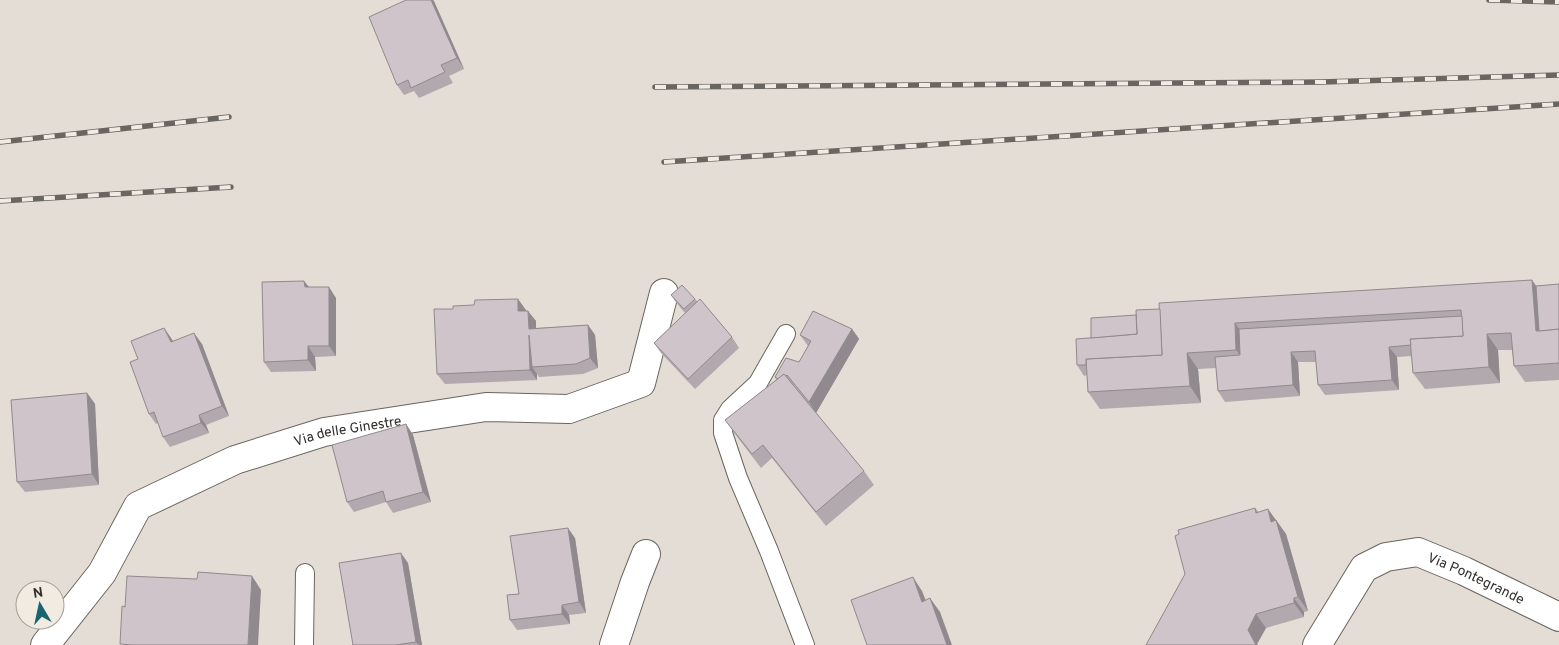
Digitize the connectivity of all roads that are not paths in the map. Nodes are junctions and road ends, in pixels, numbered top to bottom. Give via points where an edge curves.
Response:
1 (664, 293) dead end
2 (786, 334) dead end
3 (646, 554) dead end
4 (305, 573) dead end
5 (1559, 617) edge
6 (45, 645) edge
7 (304, 645) edge
8 (614, 645) edge
9 (805, 645) edge
10 (1317, 645) edge

1 - 6 street, Via delle Ginestre via 641,383 569,409 486,407 324,432 235,460 138,506 102,573
2 - 9 lane via 758,383 723,420 723,433
3 - 8 street
4 - 7 lane
5 - 10 street, Via Pontegrande via 1418,552 1386,557 1364,568

